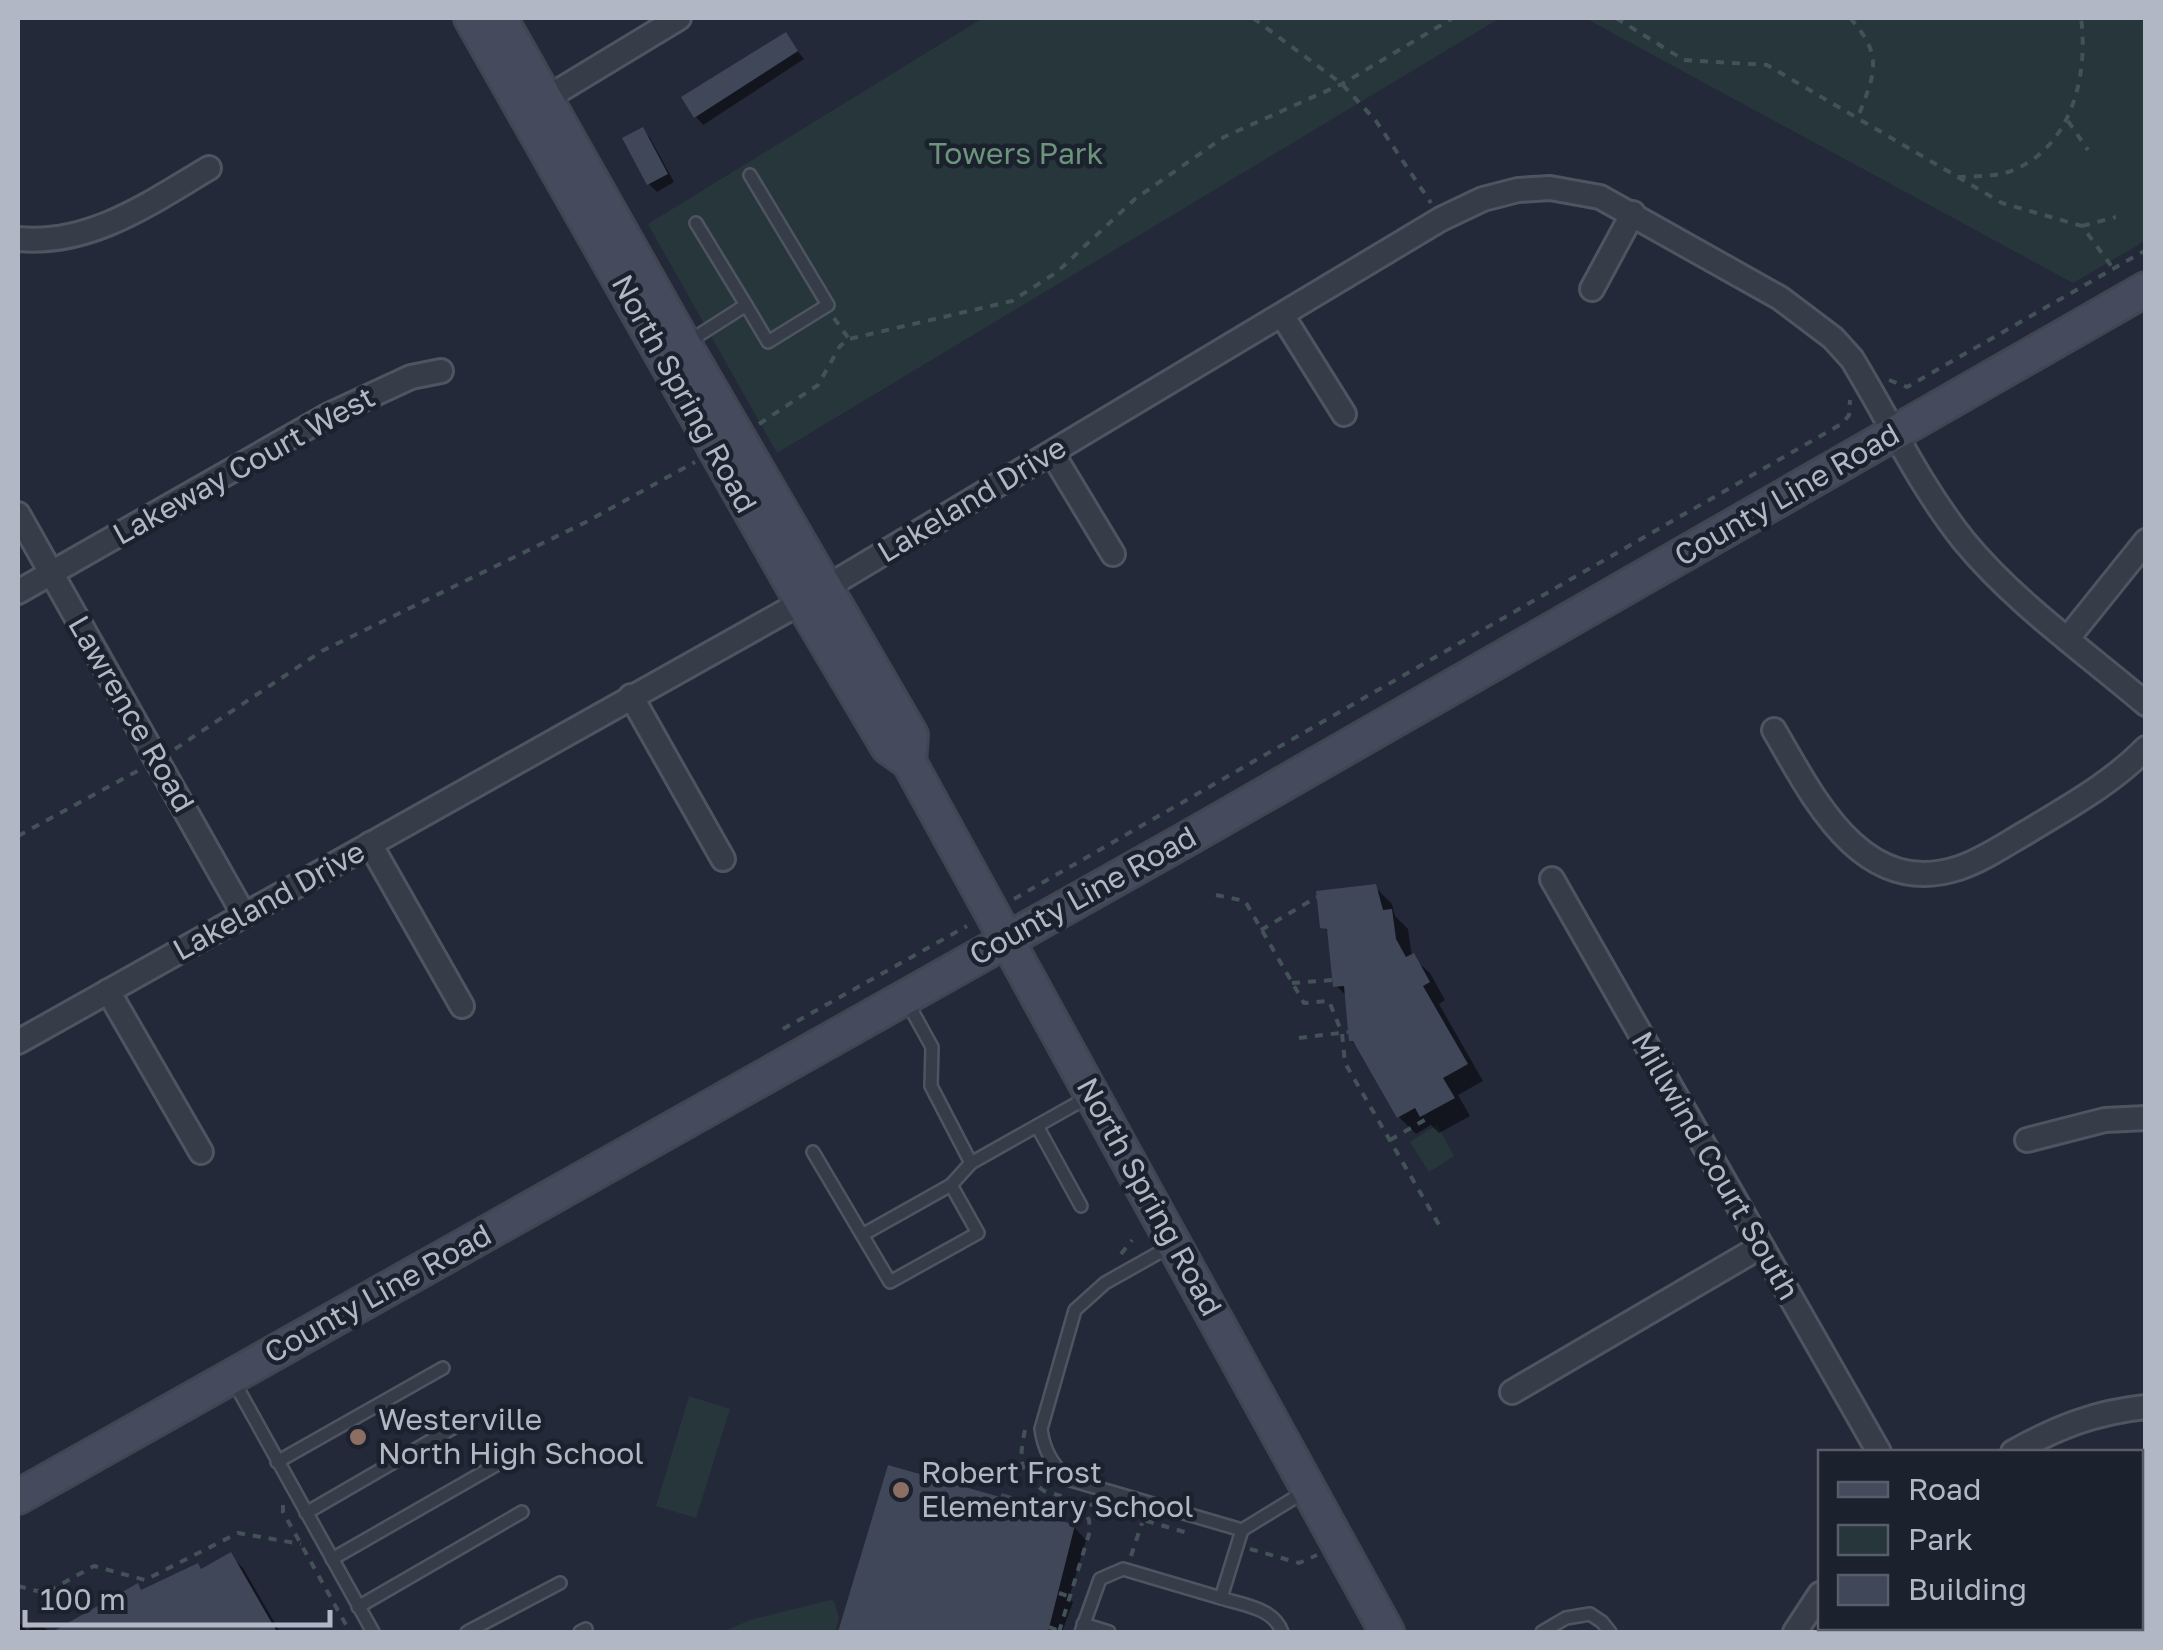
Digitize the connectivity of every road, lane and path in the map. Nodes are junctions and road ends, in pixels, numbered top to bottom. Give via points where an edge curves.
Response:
1 (471, 18) edge
2 (500, 18) edge
3 (679, 18) edge
4 (1254, 18) edge
5 (1616, 18) edge
6 (1850, 18) edge
7 (2081, 18) edge
8 (536, 105) junction
9 (1857, 118) junction
10 (2067, 120) junction
11 (2088, 150) dead end
12 (210, 168) dead end
13 (750, 175) dead end
14 (1958, 177) junction
15 (1633, 213) junction
16 (2116, 217) dead end
17 (1442, 218) junction
18 (696, 222) dead end
19 (2082, 226) junction
20 (18, 239) edge
21 (2146, 250) edge
22 (2113, 269) junction
23 (1592, 289) dead end
24 (2143, 290) edge
25 (746, 305) junction
26 (825, 307) junction
27 (1282, 315) junction
28 (848, 339) dead end
29 (674, 350) junction
30 (441, 371) dead end
31 (1871, 390) junction
32 (1344, 414) dead end
33 (1896, 432) junction
34 (1052, 453) junction
35 (18, 514) edge
36 (2146, 541) edge
37 (1113, 554) dead end
38 (51, 574) junction
39 (18, 592) edge
40 (814, 595) junction
41 (2068, 638) junction
42 (630, 696) junction
43 (2146, 704) edge
44 (1774, 730) dead end
45 (2146, 748) edge
46 (370, 844) junction
47 (723, 858) dead end
48 (1552, 879) dead end
49 (1216, 894) dead end
50 (1317, 897) dead end
51 (244, 914) junction
52 (997, 926) junction
53 (1261, 930) junction
54 (1332, 980) dead end
55 (1292, 983) junction
56 (108, 991) junction
57 (904, 996) junction
58 (462, 1006) dead end
59 (784, 1029) dead end
60 (1345, 1032) junction
61 (1298, 1038) dead end
62 (18, 1042) edge
63 (1093, 1094) junction
64 (1425, 1115) dead end
65 (2146, 1118) edge
66 (1037, 1126) junction
67 (1390, 1140) junction
68 (2026, 1140) dead end
69 (201, 1152) dead end
70 (813, 1152) dead end
71 (971, 1164) junction
72 (952, 1185) junction
73 (1081, 1206) dead end
74 (1442, 1230) dead end
75 (862, 1235) junction
76 (1132, 1240) dead end
77 (1176, 1244) junction
78 (1760, 1248) junction
79 (1116, 1258) dead end
80 (443, 1368) dead end
81 (231, 1376) junction
82 (1512, 1392) dead end
83 (2146, 1407) edge
84 (470, 1418) dead end
85 (1026, 1422) dead end
86 (1878, 1450) edge
87 (2017, 1450) edge
88 (278, 1462) junction
89 (496, 1465) dead end
90 (1308, 1490) junction
91 (18, 1497) edge
92 (1061, 1497) junction
93 (1081, 1504) junction
94 (522, 1512) dead end
95 (306, 1513) junction
96 (1055, 1519) dead end
97 (1142, 1521) junction
98 (1242, 1530) junction
99 (1190, 1533) dead end
100 (1135, 1542) dead end
101 (301, 1544) dead end
102 (1237, 1546) junction
103 (1321, 1552) dead end
104 (332, 1560) junction
105 (560, 1583) dead end
106 (18, 1586) edge
107 (1059, 1593) dead end
108 (1070, 1597) junction
109 (1818, 1597) edge
110 (1221, 1598) junction
111 (358, 1607) junction
112 (1049, 1627) dead end
113 (1082, 1628) edge
114 (373, 1632) edge
115 (467, 1632) edge
116 (1059, 1632) edge
117 (1109, 1632) edge
118 (1282, 1632) edge
119 (1387, 1632) edge
120 (1542, 1632) edge
121 (1610, 1632) edge
122 (1795, 1632) edge

1 - 8 main road, North Spring Road
2 - 8 main road, North Spring Road
3 - 8 street
4 - 17 path via 1342,84 1376,121
5 - 9 path via 1684,60 1767,65
6 - 9 path via 1869,39 1875,64
7 - 10 path via 2082,76
8 - 29 main road, North Spring Road
9 - 14 path
10 - 11 path
10 - 14 path via 2026,164 2002,174
12 - 20 street via 91,232
13 - 26 lane
14 - 19 path via 2002,203
15 - 17 street, Lakeland Drive via 1600,197 1550,188 1483,199
15 - 23 street
15 - 31 street, Lakeland Drive via 1780,298 1833,338
16 - 19 path
17 - 27 street, Lakeland Drive
18 - 25 lane
19 - 22 path
21 - 22 path
22 - 24 path
22 - 31 path via 1907,387 1892,379
24 - 33 main road, County Line Road
25 - 26 lane via 768,342
25 - 29 lane
26 - 28 path
27 - 32 street
27 - 34 street, Lakeland Drive
29 - 40 main road, North Spring Road
30 - 38 street, Lakeway Court West via 329,415
31 - 33 street, Lakeland Drive
31 - 52 path via 1849,401 1844,422
33 - 41 street, Lakeland Drive via 1964,542
33 - 52 main road, County Line Road
34 - 37 street
34 - 40 street, Lakeland Drive
35 - 38 street, Lawrence Road
36 - 41 street
38 - 39 street, Lakeway Court West
38 - 51 street, Lawrence Road
40 - 42 street, Lakeland Drive
40 - 52 main road, North Spring Road via 888,747 909,762
41 - 43 street, Lakeland Drive
42 - 46 street, Lakeland Drive
42 - 47 street
44 - 45 street via 1813,798 1853,846 1900,870 1921,872 1960,868 2002,847 2102,785
46 - 51 street, Lakeland Drive
46 - 58 street
48 - 78 street, Millwind Court South
49 - 53 path via 1245,902
50 - 53 path
51 - 56 street, Lakeland Drive
52 - 57 main road, County Line Road
52 - 59 path
52 - 63 main road, North Spring Road
53 - 55 path
54 - 55 path
55 - 60 path via 1304,1003 1329,1001
56 - 62 street, Lakeland Drive
56 - 69 street
57 - 71 lane via 932,1048 932,1086
57 - 81 main road, County Line Road
60 - 61 path
60 - 67 path via 1345,1062
63 - 66 lane
63 - 77 main road, North Spring Road
64 - 67 path
65 - 68 street via 2104,1120
66 - 71 lane
66 - 73 lane
67 - 74 path
70 - 75 lane
71 - 72 lane
72 - 75 lane
72 - 75 lane via 978,1233 890,1282
76 - 79 path
77 - 90 main road, North Spring Road
77 - 98 lane via 1105,1283 1075,1310 1042,1429 1044,1448 1067,1479
78 - 82 street
78 - 86 street, Millwind Court South
80 - 88 lane
81 - 88 lane
81 - 91 main road, County Line Road
83 - 87 street via 2074,1421
84 - 95 lane
85 - 92 path via 1021,1454 1028,1479
88 - 95 lane
89 - 104 lane
90 - 98 lane
90 - 119 main road, North Spring Road
92 - 93 path
92 - 96 path
93 - 97 path
93 - 108 path via 1090,1531
94 - 111 lane
95 - 104 lane
97 - 99 path
97 - 100 path
98 - 102 lane
101 - 106 path via 238,1533 146,1580 94,1566 45,1592
102 - 103 path via 1299,1563
102 - 110 lane
104 - 111 lane
105 - 115 lane
107 - 108 path
108 - 116 path
109 - 122 street
110 - 113 lane via 1123,1569 1100,1579
110 - 118 lane via 1270,1614
111 - 114 lane
112 - 116 path
113 - 117 lane
120 - 121 lane via 1590,1614

